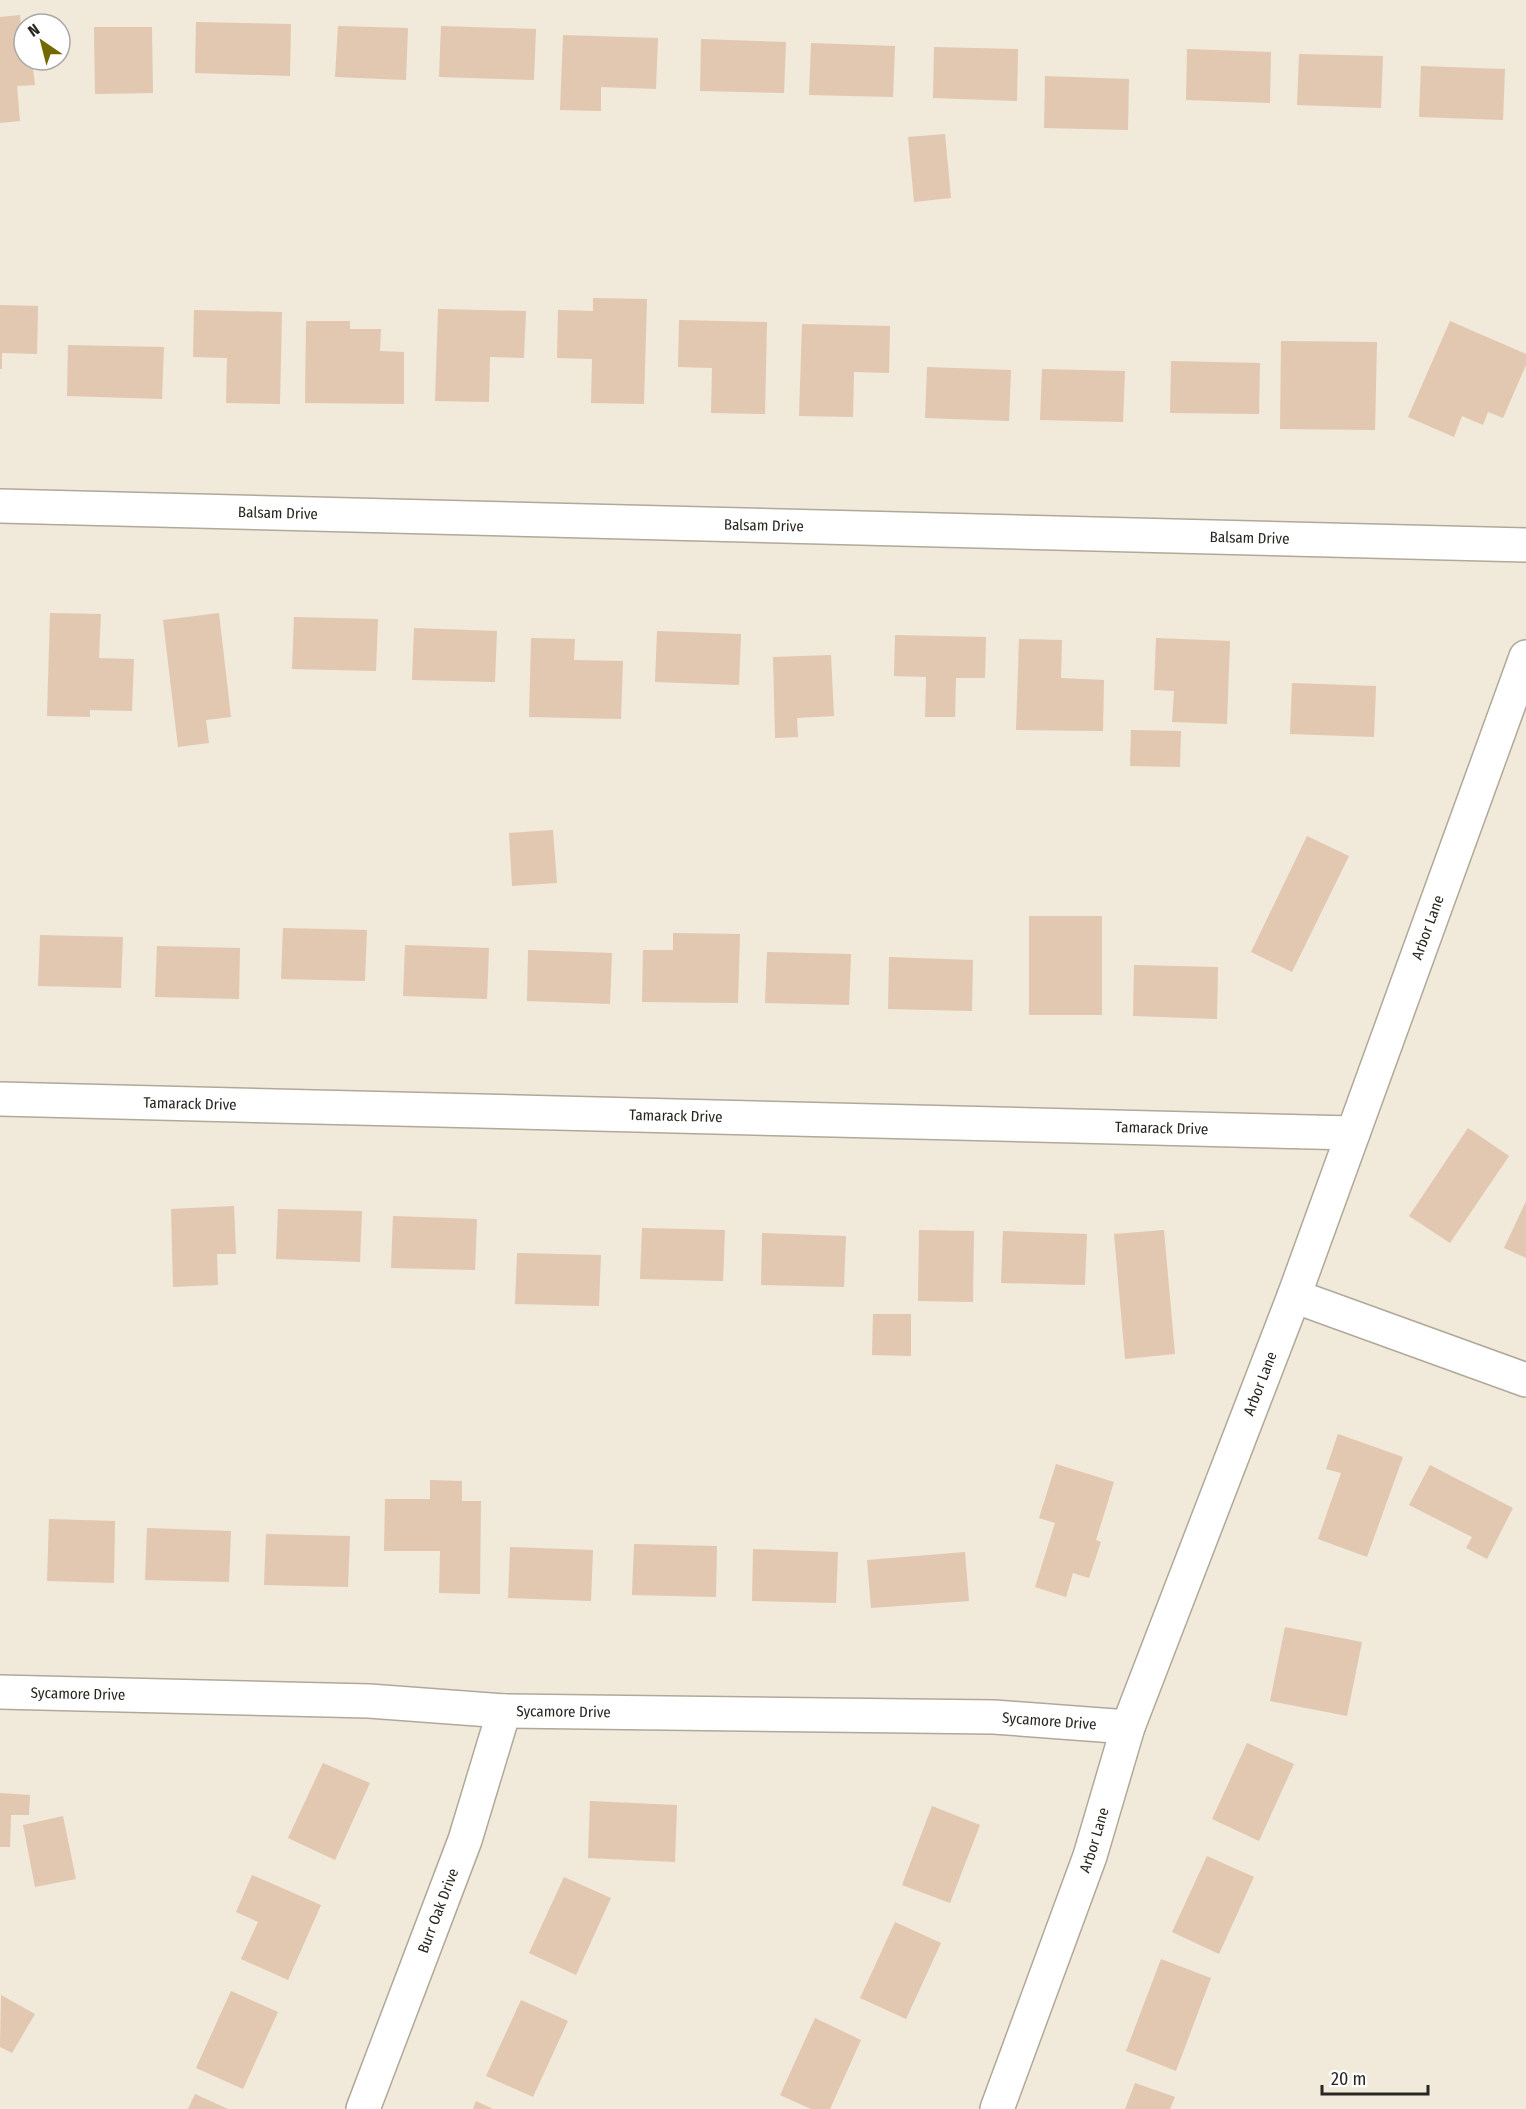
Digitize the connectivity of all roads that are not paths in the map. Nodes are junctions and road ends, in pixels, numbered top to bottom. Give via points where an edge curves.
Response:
1 (0, 506) edge
2 (1526, 545) edge
3 (1526, 657) edge
4 (0, 1099) edge
5 (1353, 1133) junction
6 (1294, 1296) junction
7 (1526, 1380) edge
8 (0, 1692) edge
9 (504, 1711) junction
10 (1128, 1727) junction
11 (363, 2109) edge
12 (997, 2109) edge

1 - 2 street, Balsam Drive
3 - 5 street, Arbor Lane
4 - 5 street, Tamarack Drive
5 - 6 street, Arbor Lane
6 - 7 street
6 - 10 street, Arbor Lane
8 - 9 street, Sycamore Drive via 369,1701
9 - 10 street, Sycamore Drive via 994,1717
9 - 11 street, Burr Oak Drive via 465,1840
10 - 12 street, Arbor Lane via 1090,1856

